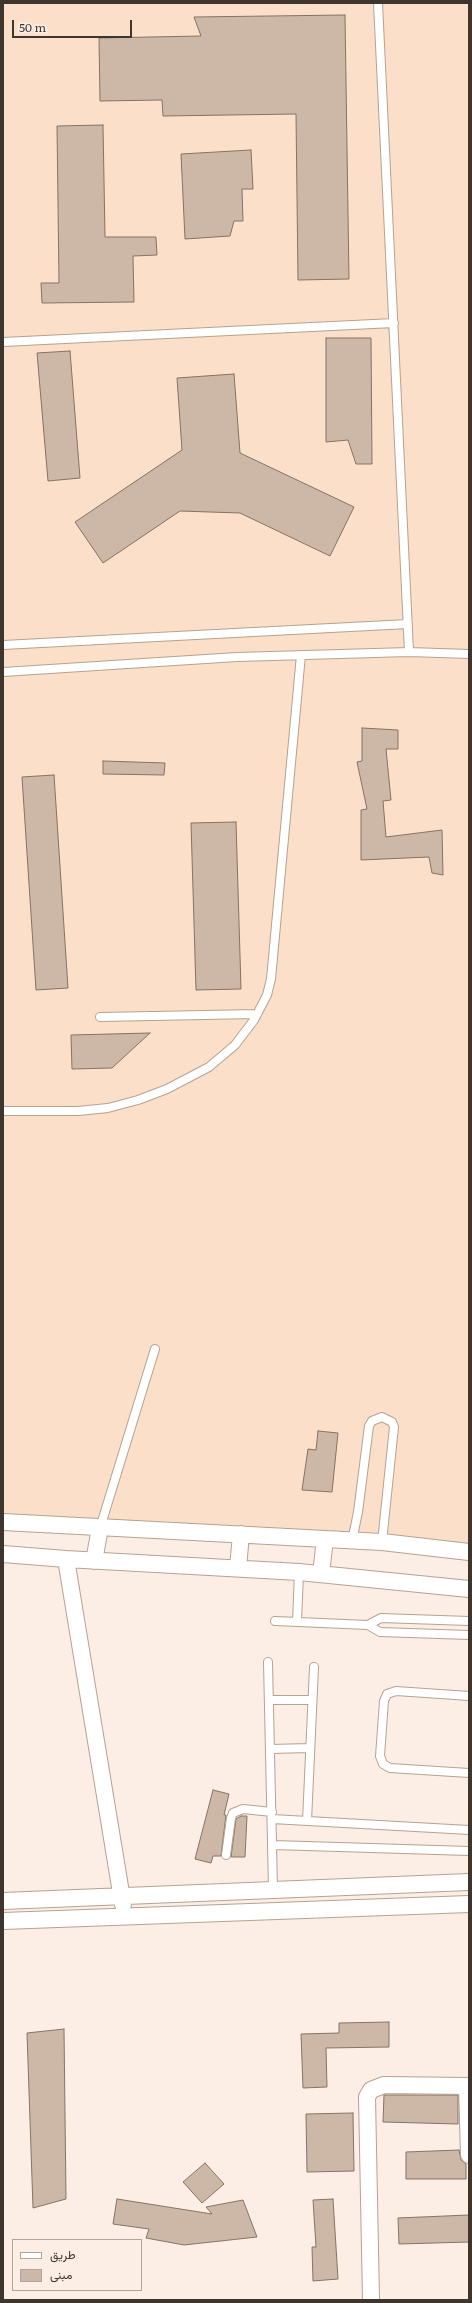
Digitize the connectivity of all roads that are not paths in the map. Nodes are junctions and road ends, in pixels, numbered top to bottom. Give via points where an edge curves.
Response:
1 (378, 3) edge
2 (394, 323) junction
3 (3, 342) edge
4 (408, 624) junction
5 (3, 645) edge
6 (409, 652) junction
7 (469, 654) edge
8 (301, 655) junction
9 (3, 672) edge
10 (258, 1014) junction
11 (100, 1017) dead end
12 (3, 1111) edge
13 (155, 1349) dead end
14 (3, 1522) edge
15 (100, 1528) junction
16 (241, 1534) junction
17 (325, 1539) junction
18 (352, 1541) junction
19 (382, 1542) junction
20 (469, 1552) edge
21 (3, 1554) edge
22 (66, 1559) junction
23 (94, 1561) junction
24 (238, 1568) junction
25 (299, 1572) junction
26 (321, 1574) junction
27 (469, 1589) edge
28 (275, 1621) dead end
29 (469, 1621) edge
30 (297, 1622) junction
31 (368, 1625) junction
32 (469, 1635) edge
33 (268, 1662) dead end
34 (314, 1667) dead end
35 (469, 1696) edge
36 (269, 1700) junction
37 (312, 1700) junction
38 (310, 1748) junction
39 (270, 1749) junction
40 (469, 1773) edge
41 (272, 1816) junction
42 (307, 1821) junction
43 (469, 1830) edge
44 (272, 1845) junction
45 (469, 1851) edge
46 (226, 1856) dead end
47 (469, 1882) edge
48 (274, 1888) junction
49 (121, 1895) junction
50 (89, 1896) junction
51 (3, 1901) edge
52 (469, 1904) edge
53 (275, 1911) junction
54 (125, 1916) junction
55 (90, 1917) junction
56 (3, 1921) edge
57 (468, 2086) edge
58 (469, 2155) edge
59 (371, 2300) edge

1 - 2 lane
2 - 3 lane
2 - 4 lane
4 - 5 lane
4 - 6 lane
6 - 7 lane
6 - 8 lane
8 - 9 lane
8 - 10 lane via 271,979
10 - 11 lane
10 - 12 lane via 246,1032 223,1057 167,1089 108,1108 78,1112
13 - 15 lane
14 - 15 street
15 - 16 street
15 - 23 street
16 - 17 street
16 - 24 street
17 - 18 street
17 - 26 street
18 - 19 street
18 - 19 lane via 369,1426 372,1421 382,1417 392,1422 394,1427
19 - 20 street
21 - 22 street
22 - 23 street
22 - 49 street
23 - 24 street
24 - 25 street
25 - 26 street
25 - 30 lane
26 - 27 street
28 - 30 lane
29 - 31 lane via 381,1618
30 - 31 lane
31 - 32 lane via 380,1632
33 - 36 lane
34 - 37 lane
35 - 40 lane via 396,1691 387,1694 384,1701 380,1756 382,1764 390,1768
36 - 37 lane
36 - 39 lane
37 - 38 lane
38 - 39 lane
38 - 42 lane
39 - 41 lane
41 - 42 lane
41 - 44 lane
41 - 46 lane via 243,1809 233,1813
42 - 43 lane
44 - 45 lane
44 - 48 lane
47 - 48 street
48 - 49 street
48 - 53 street
49 - 50 street
49 - 54 street
50 - 51 street
50 - 55 street
52 - 53 street
53 - 54 street
54 - 55 street
55 - 56 street
57 - 58 street
57 - 59 street via 384,2085 371,2090 367,2097

